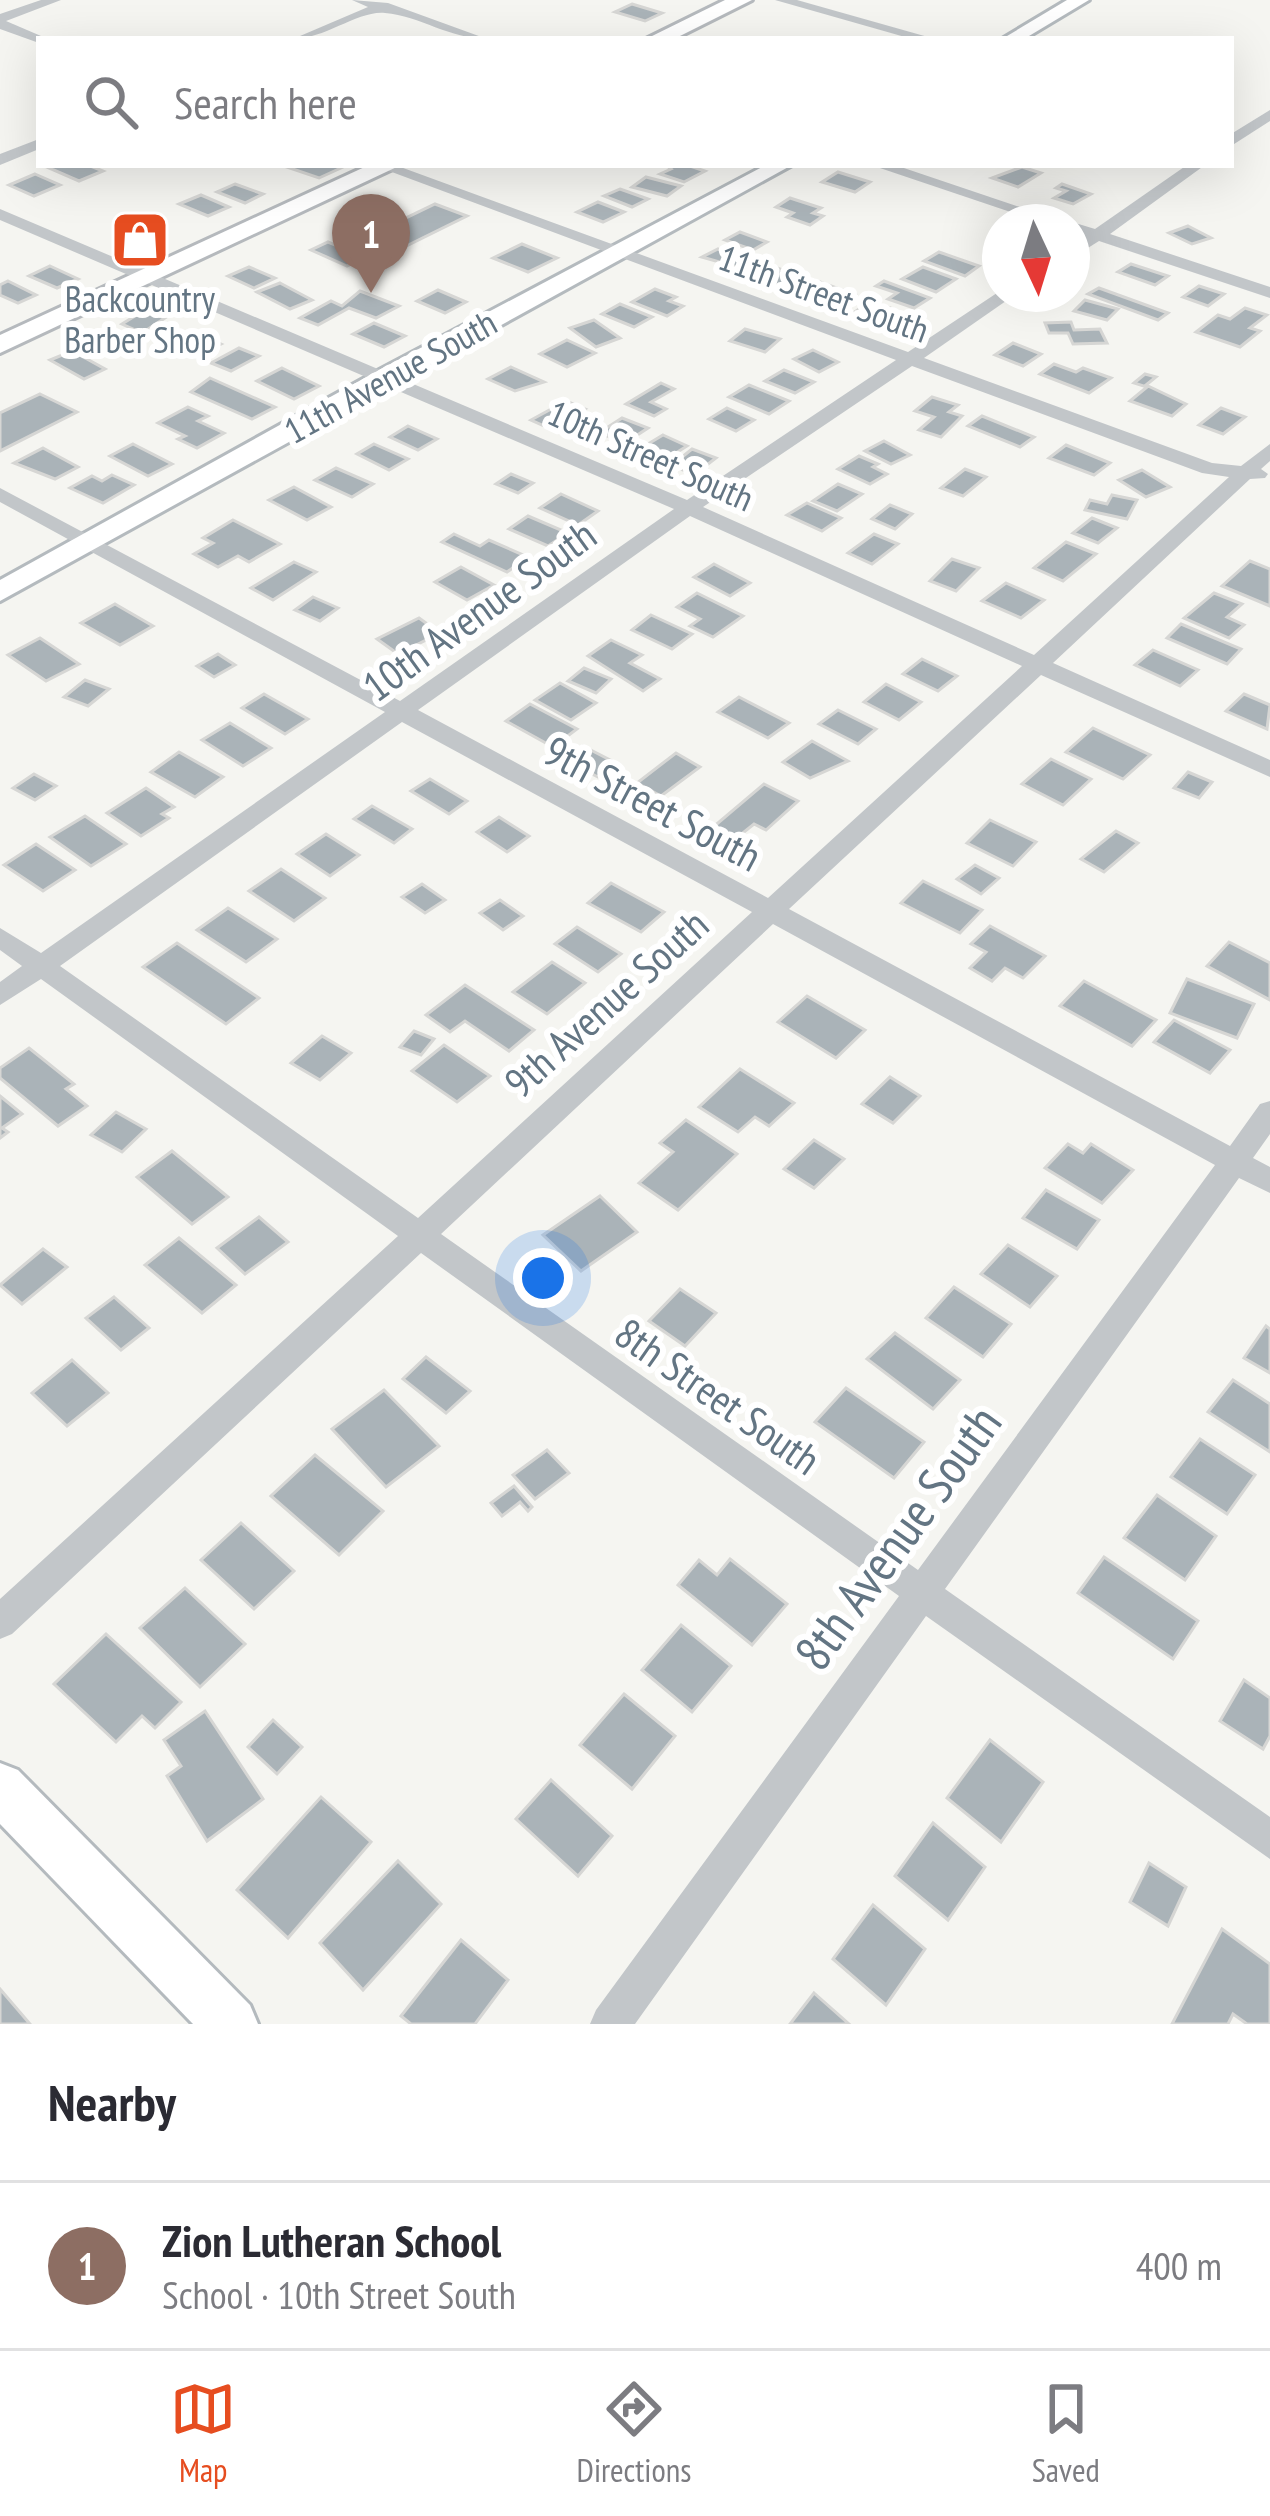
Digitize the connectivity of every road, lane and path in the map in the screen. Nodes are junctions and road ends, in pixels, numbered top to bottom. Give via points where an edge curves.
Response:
1 (54, 0) edge
2 (359, 0) edge
3 (398, 0) edge
4 (742, 0) edge
5 (782, 0) edge
6 (1080, 0) edge
7 (381, 7) junction
8 (0, 21) edge
9 (308, 36) edge
10 (472, 36) edge
11 (664, 36) edge
12 (917, 36) edge
13 (1016, 36) edge
14 (36, 37) edge
15 (1270, 114) edge
16 (1239, 127) edge
17 (1270, 136) edge
18 (36, 145) edge
19 (0, 160) edge
20 (381, 168) edge
21 (390, 168) edge
22 (776, 168) edge
23 (888, 168) edge
24 (1193, 168) edge
25 (1000, 204) edge
26 (0, 214) edge
27 (1090, 233) edge
28 (1099, 236) junction
29 (1090, 242) edge
30 (619, 253) junction
31 (145, 278) junction
32 (1270, 293) edge
33 (982, 310) edge
34 (0, 346) edge
35 (906, 358) junction
36 (388, 375) junction
37 (1270, 450) edge
38 (1258, 474) edge
39 (0, 494) edge
40 (690, 507) junction
41 (86, 544) junction
42 (0, 592) edge
43 (1036, 665) junction
44 (404, 713) junction
45 (1270, 769) edge
46 (771, 910) junction
47 (0, 937) edge
48 (42, 966) junction
49 (0, 995) edge
50 (1270, 1112) edge
51 (1233, 1160) junction
52 (1270, 1181) edge
53 (416, 1232) junction
54 (920, 1591) junction
55 (0, 1622) edge
56 (0, 1788) edge
57 (1270, 1840) edge
58 (231, 2024) edge
59 (610, 2024) edge

1 - 8 street
2 - 7 street
3 - 7 street
4 - 11 main road
5 - 12 street
6 - 13 street
7 - 9 street
7 - 10 street
8 - 14 street
15 - 16 street
16 - 17 street
18 - 19 street
20 - 31 main road
21 - 30 street, 11th Street South
22 - 30 street, 11th Avenue South
23 - 25 street
24 - 28 street
26 - 31 street, 10th Street South
27 - 28 street
28 - 29 street
28 - 32 street
30 - 35 street, 11th Street South
30 - 36 street, 11th Avenue South
31 - 34 main road
31 - 36 street, 10th Street South
33 - 35 street, 10th Avenue South
35 - 38 street, 11th Street South via 1209,469
35 - 40 street, 10th Avenue South
36 - 40 street, 10th Street South
36 - 41 street, 11th Avenue South
37 - 38 street, 9th Avenue South
38 - 43 street, 9th Avenue South
39 - 41 street, 9th Street South
40 - 43 street, 10th Street South
40 - 44 street, 10th Avenue South
41 - 42 street, 11th Avenue South
41 - 44 street, 9th Street South
43 - 45 street, 10th Street South
43 - 46 street, 9th Avenue South
44 - 46 street, 9th Street South
44 - 48 street, 10th Avenue South
46 - 51 street, 9th Street South
46 - 53 street, 9th Avenue South
47 - 48 street, 8th Street South
48 - 49 street, 10th Avenue South
48 - 53 street, 8th Street South
50 - 51 street, 8th Avenue South
51 - 52 street, 9th Street South
51 - 54 street, 8th Avenue South
53 - 54 street, 8th Street South
53 - 55 street, 9th Avenue South
54 - 57 street, 8th Street South
54 - 59 street, 8th Avenue South
56 - 58 street

